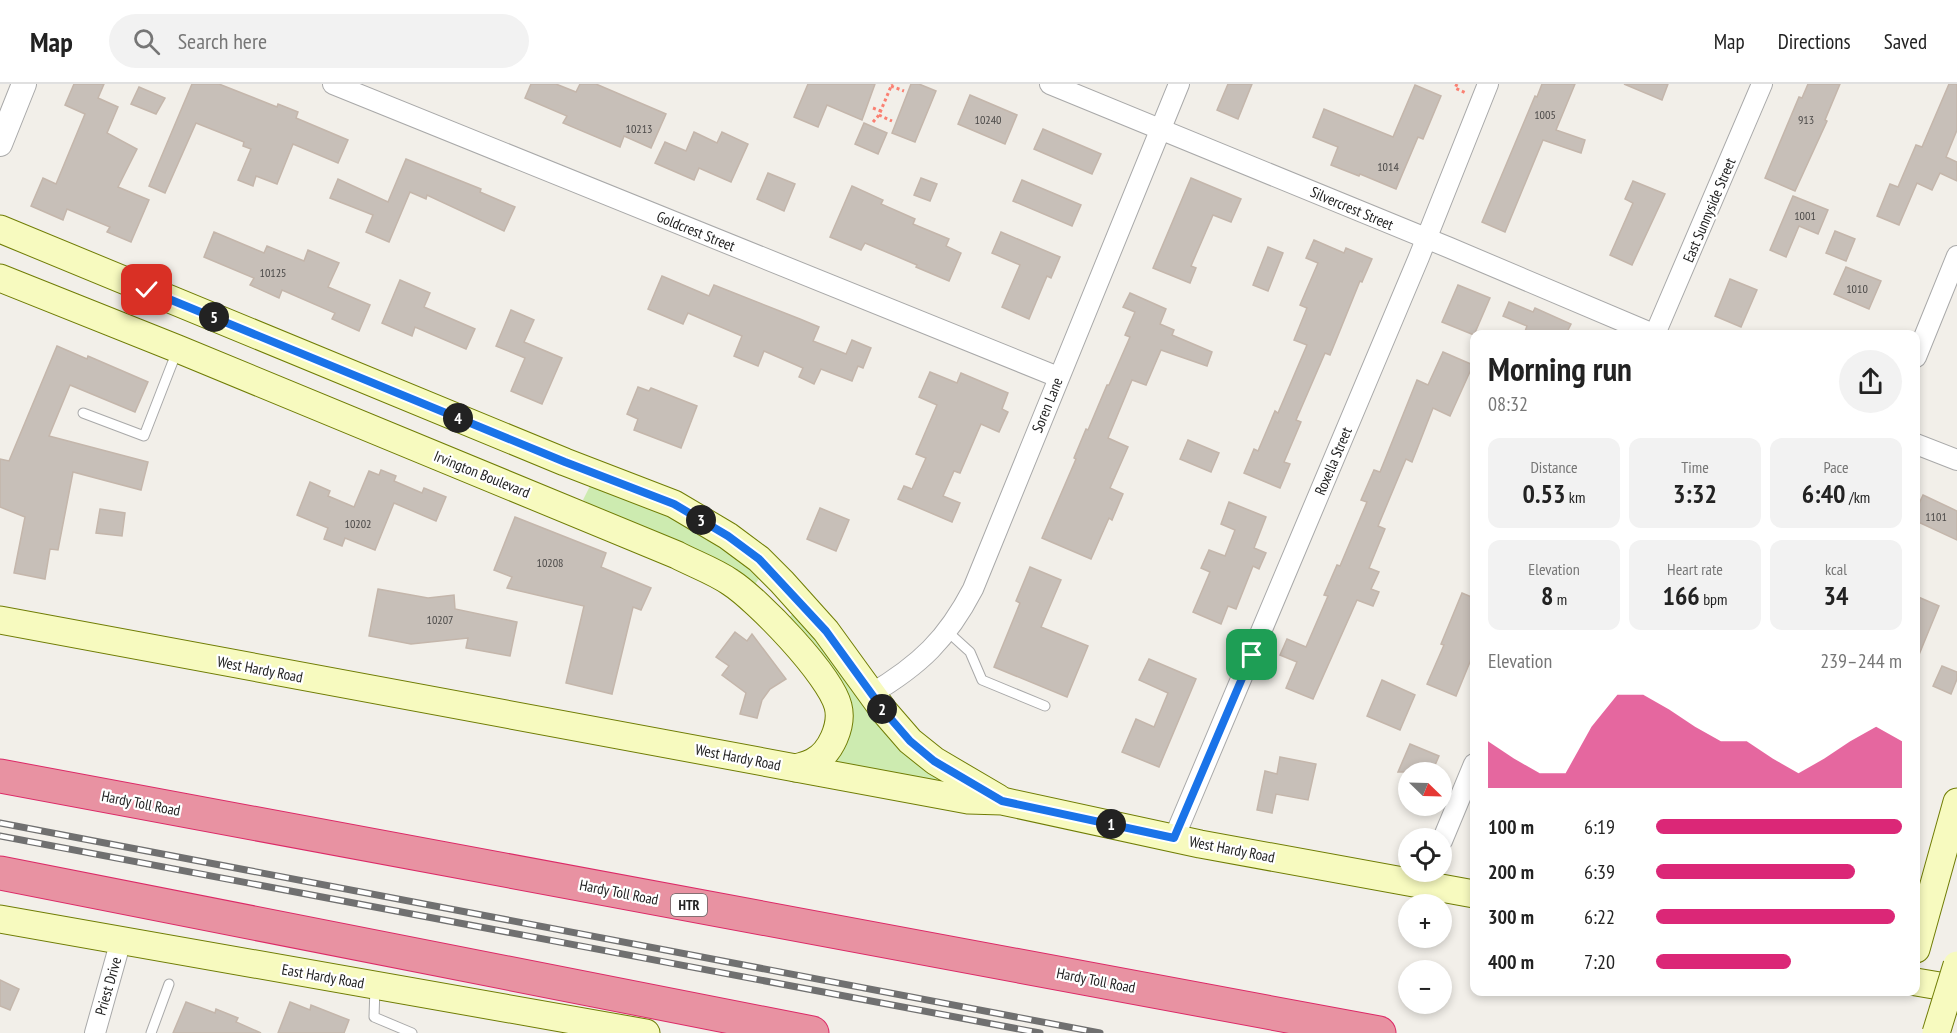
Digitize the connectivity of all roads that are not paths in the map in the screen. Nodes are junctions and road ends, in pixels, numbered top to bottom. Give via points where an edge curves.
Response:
1 (24, 84) edge
2 (333, 84) edge
3 (1050, 84) edge
4 (1179, 84) edge
5 (1488, 84) edge
6 (1762, 84) edge
7 (1161, 129) junction
8 (0, 144) edge
9 (0, 229) edge
10 (1426, 239) junction
11 (1957, 256) edge
12 (0, 278) edge
13 (191, 308) junction
14 (1645, 330) edge
15 (1656, 330) edge
16 (1920, 347) edge
17 (178, 349) junction
18 (1058, 377) junction
19 (84, 413) dead end
20 (1920, 446) edge
21 (1957, 460) edge
22 (565, 462) junction
23 (550, 502) junction
24 (782, 582) junction
25 (759, 605) junction
26 (0, 620) edge
27 (948, 632) junction
28 (871, 694) junction
29 (1045, 706) dead end
30 (796, 768) junction
31 (1470, 774) edge
32 (0, 777) edge
33 (1002, 801) junction
34 (1957, 802) edge
35 (1447, 828) edge
36 (1174, 838) junction
37 (0, 873) edge
38 (1398, 874) edge
39 (1438, 882) edge
40 (1470, 893) edge
41 (0, 918) edge
42 (1920, 935) edge
43 (121, 940) junction
44 (1957, 965) edge
45 (1920, 983) edge
46 (169, 984) dead end
47 (376, 985) junction
48 (1957, 989) edge
49 (95, 1033) edge
50 (151, 1033) edge
51 (412, 1033) edge
52 (646, 1033) edge
53 (812, 1033) edge
54 (1379, 1033) edge
55 (1936, 1033) edge

1 - 8 street
2 - 18 street, Goldcrest Street
3 - 7 street, Silvercrest Street
4 - 7 street, Soren Lane
5 - 10 street, Roxella Street
6 - 15 street, East Sunnyside Street
7 - 10 street, Silvercrest Street
7 - 18 street, Soren Lane
9 - 13 main road
10 - 14 street, Silvercrest Street
10 - 36 street, Roxella Street
11 - 16 street
12 - 17 main road, Irvington Boulevard
13 - 17 main road
13 - 22 main road
17 - 19 lane via 144,436
17 - 23 main road, Irvington Boulevard
18 - 27 street, Soren Lane via 973,589
20 - 21 street
22 - 23 main road
22 - 24 main road via 674,504 728,536
23 - 25 main road, Irvington Boulevard via 677,555 730,582
24 - 25 main road
24 - 28 main road via 826,631
25 - 30 main road, Irvington Boulevard via 812,662 838,704 838,724 830,745 815,761
26 - 30 main road, West Hardy Road
27 - 28 street, Soren Lane via 910,669
27 - 29 lane via 970,652 982,680
28 - 33 main road via 910,741 934,761
30 - 33 main road, West Hardy Road via 968,800
31 - 35 street
32 - 54 highway, Hardy Toll Road / HTR
33 - 36 main road, West Hardy Road
34 - 42 main road
36 - 38 main road, West Hardy Road
37 - 53 highway
39 - 40 main road, West Hardy Road
41 - 43 main road, East Hardy Road
43 - 47 main road, East Hardy Road
43 - 49 street, Priest Drive
44 - 55 main road, bridge
45 - 48 main road
46 - 50 lane
47 - 51 lane via 374,1017
47 - 52 main road, East Hardy Road

